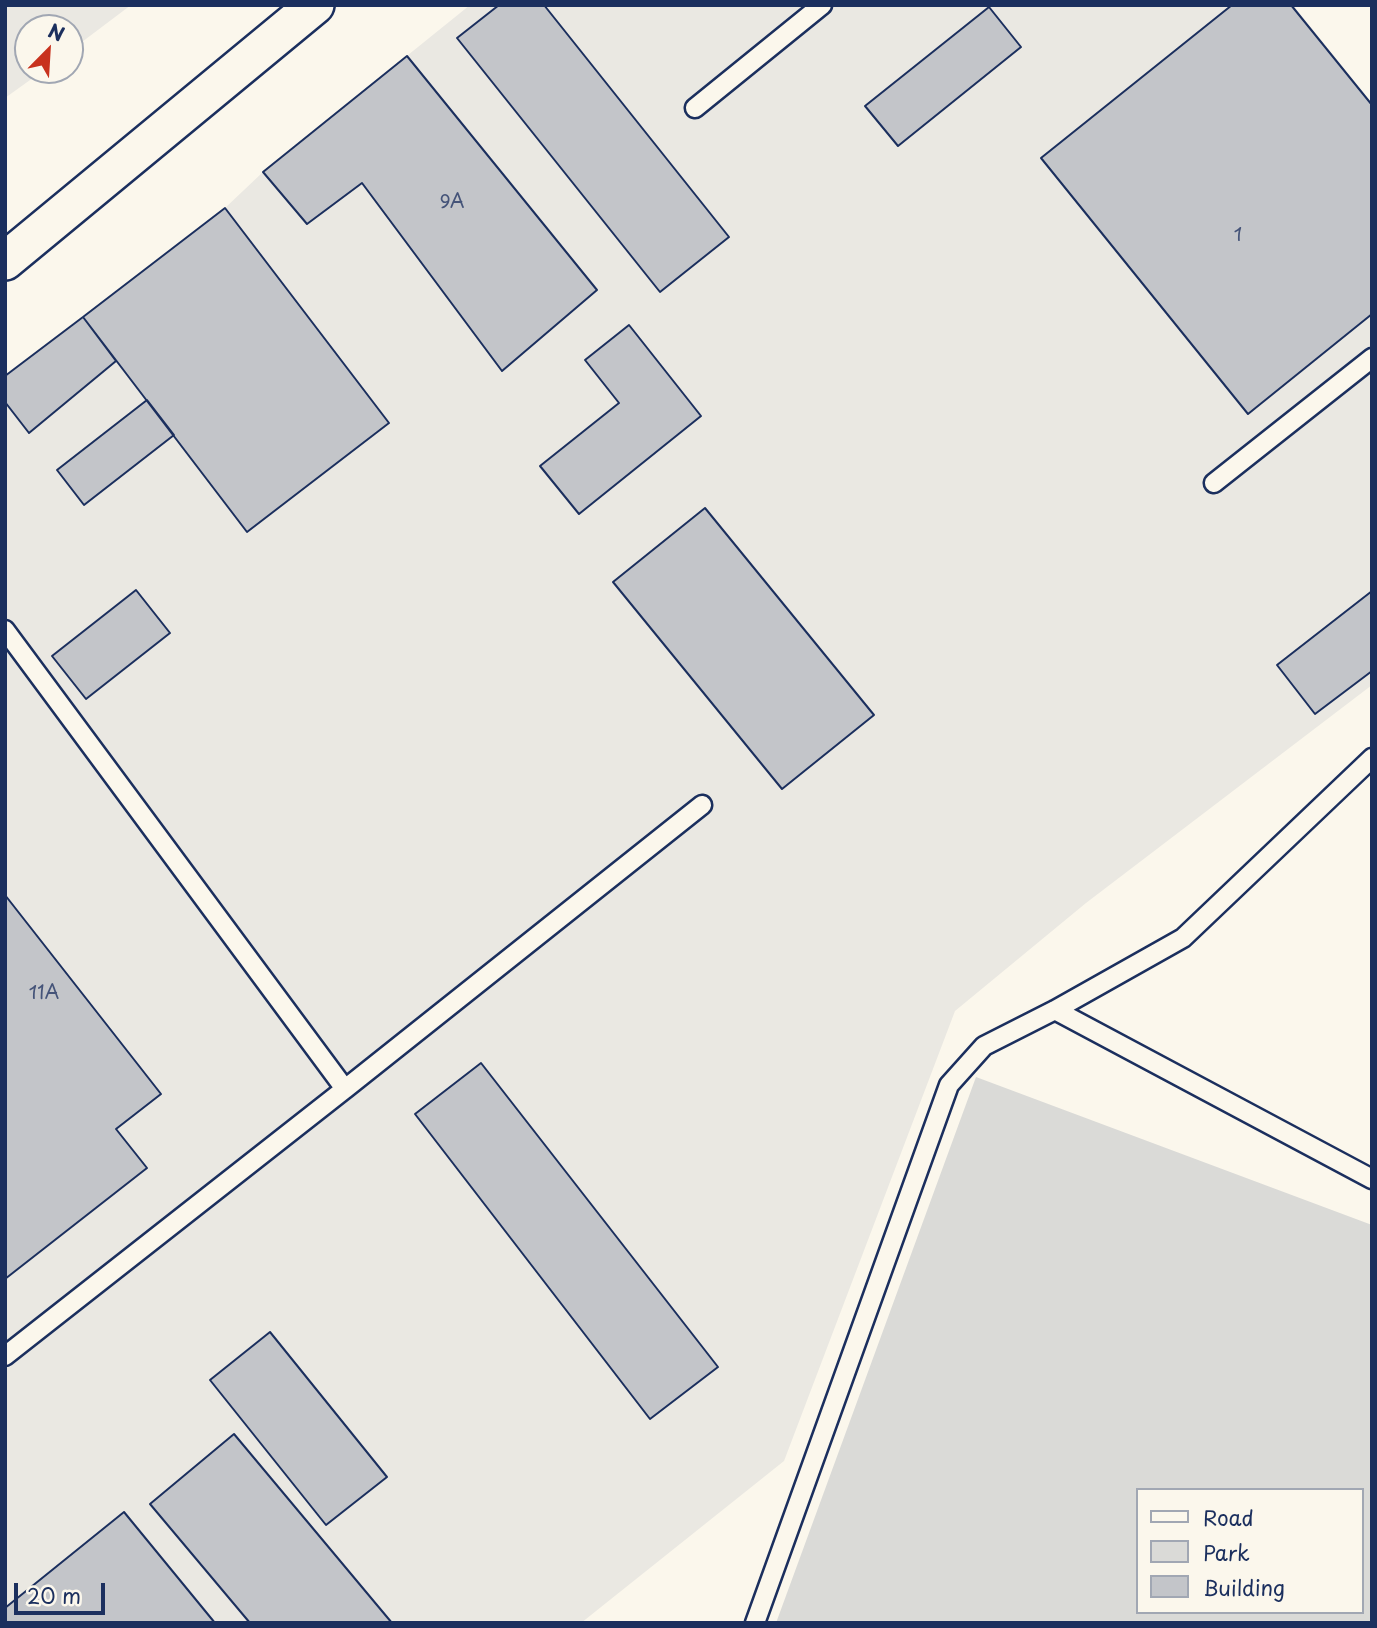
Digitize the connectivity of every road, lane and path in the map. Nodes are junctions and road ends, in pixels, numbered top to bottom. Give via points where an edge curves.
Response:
1 (315, 5) edge
2 (822, 5) edge
3 (695, 108) dead end
4 (5, 261) edge
5 (1372, 358) edge
6 (1213, 483) dead end
7 (5, 630) edge
8 (1372, 758) edge
9 (702, 805) dead end
10 (1055, 1010) junction
11 (345, 1089) junction
12 (1372, 1179) edge
13 (5, 1356) edge
14 (755, 1623) edge

1 - 4 street
2 - 3 lane
5 - 6 lane
7 - 11 lane
8 - 10 lane via 1183,938
9 - 11 lane
10 - 12 lane
10 - 14 lane via 984,1046 949,1085
11 - 13 lane

